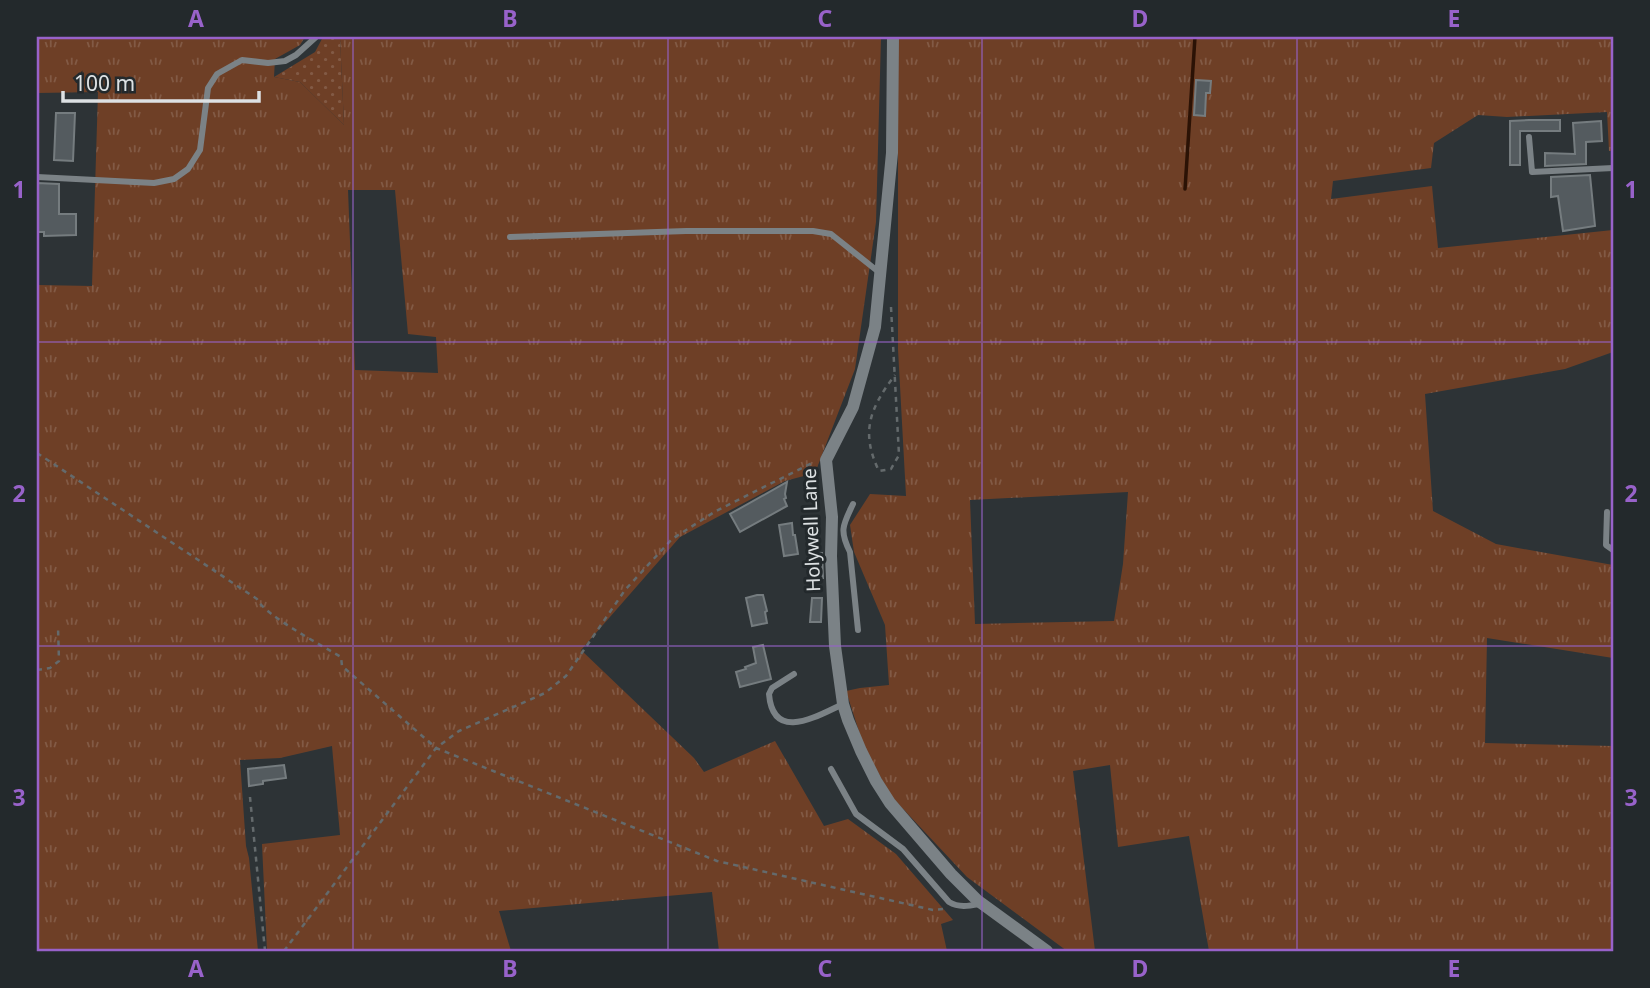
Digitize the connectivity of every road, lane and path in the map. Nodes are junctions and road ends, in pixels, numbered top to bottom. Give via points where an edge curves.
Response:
1 (316, 37) edge
2 (893, 37) edge
3 (1530, 137) dead end
4 (1613, 168) edge
5 (37, 177) edge
6 (510, 237) dead end
7 (880, 278) junction
8 (895, 375) junction
9 (37, 453) edge
10 (822, 458) dead end
11 (853, 504) dead end
12 (1606, 512) dead end
13 (844, 541) junction
14 (1613, 550) edge
15 (831, 555) junction
16 (58, 626) dead end
17 (858, 631) dead end
18 (37, 670) edge
19 (794, 674) dead end
20 (843, 704) junction
21 (436, 748) junction
22 (831, 769) dead end
23 (250, 797) dead end
24 (982, 904) junction
25 (964, 907) junction
26 (265, 951) edge
27 (284, 951) edge
28 (1046, 951) edge

1 - 5 lane via 285,61 242,60 217,74 208,88 200,150 188,169 174,179 154,183
2 - 7 street, Holywell Lane via 891,153
3 - 4 lane via 1532,172
6 - 7 lane via 813,231 831,234
7 - 8 path via 889,287
7 - 15 street, Holywell Lane via 875,327 853,407 826,460
8 - 8 path via 899,454 891,468 879,471 872,457 868,425
9 - 21 path via 341,657 342,666
10 - 21 path via 672,539 625,590 566,676 545,693 459,731
11 - 13 lane via 842,527
12 - 14 lane via 1606,545
13 - 15 lane
13 - 17 lane via 850,552
15 - 20 street, Holywell Lane
16 - 18 path via 59,661
19 - 20 lane via 769,694 773,711 784,721 801,722
20 - 24 street, Holywell Lane via 861,751 890,803
21 - 25 path via 717,861 933,910
21 - 27 path
22 - 25 lane via 856,814 903,849 949,902
23 - 26 path
24 - 25 lane
24 - 28 street, Holywell Lane

